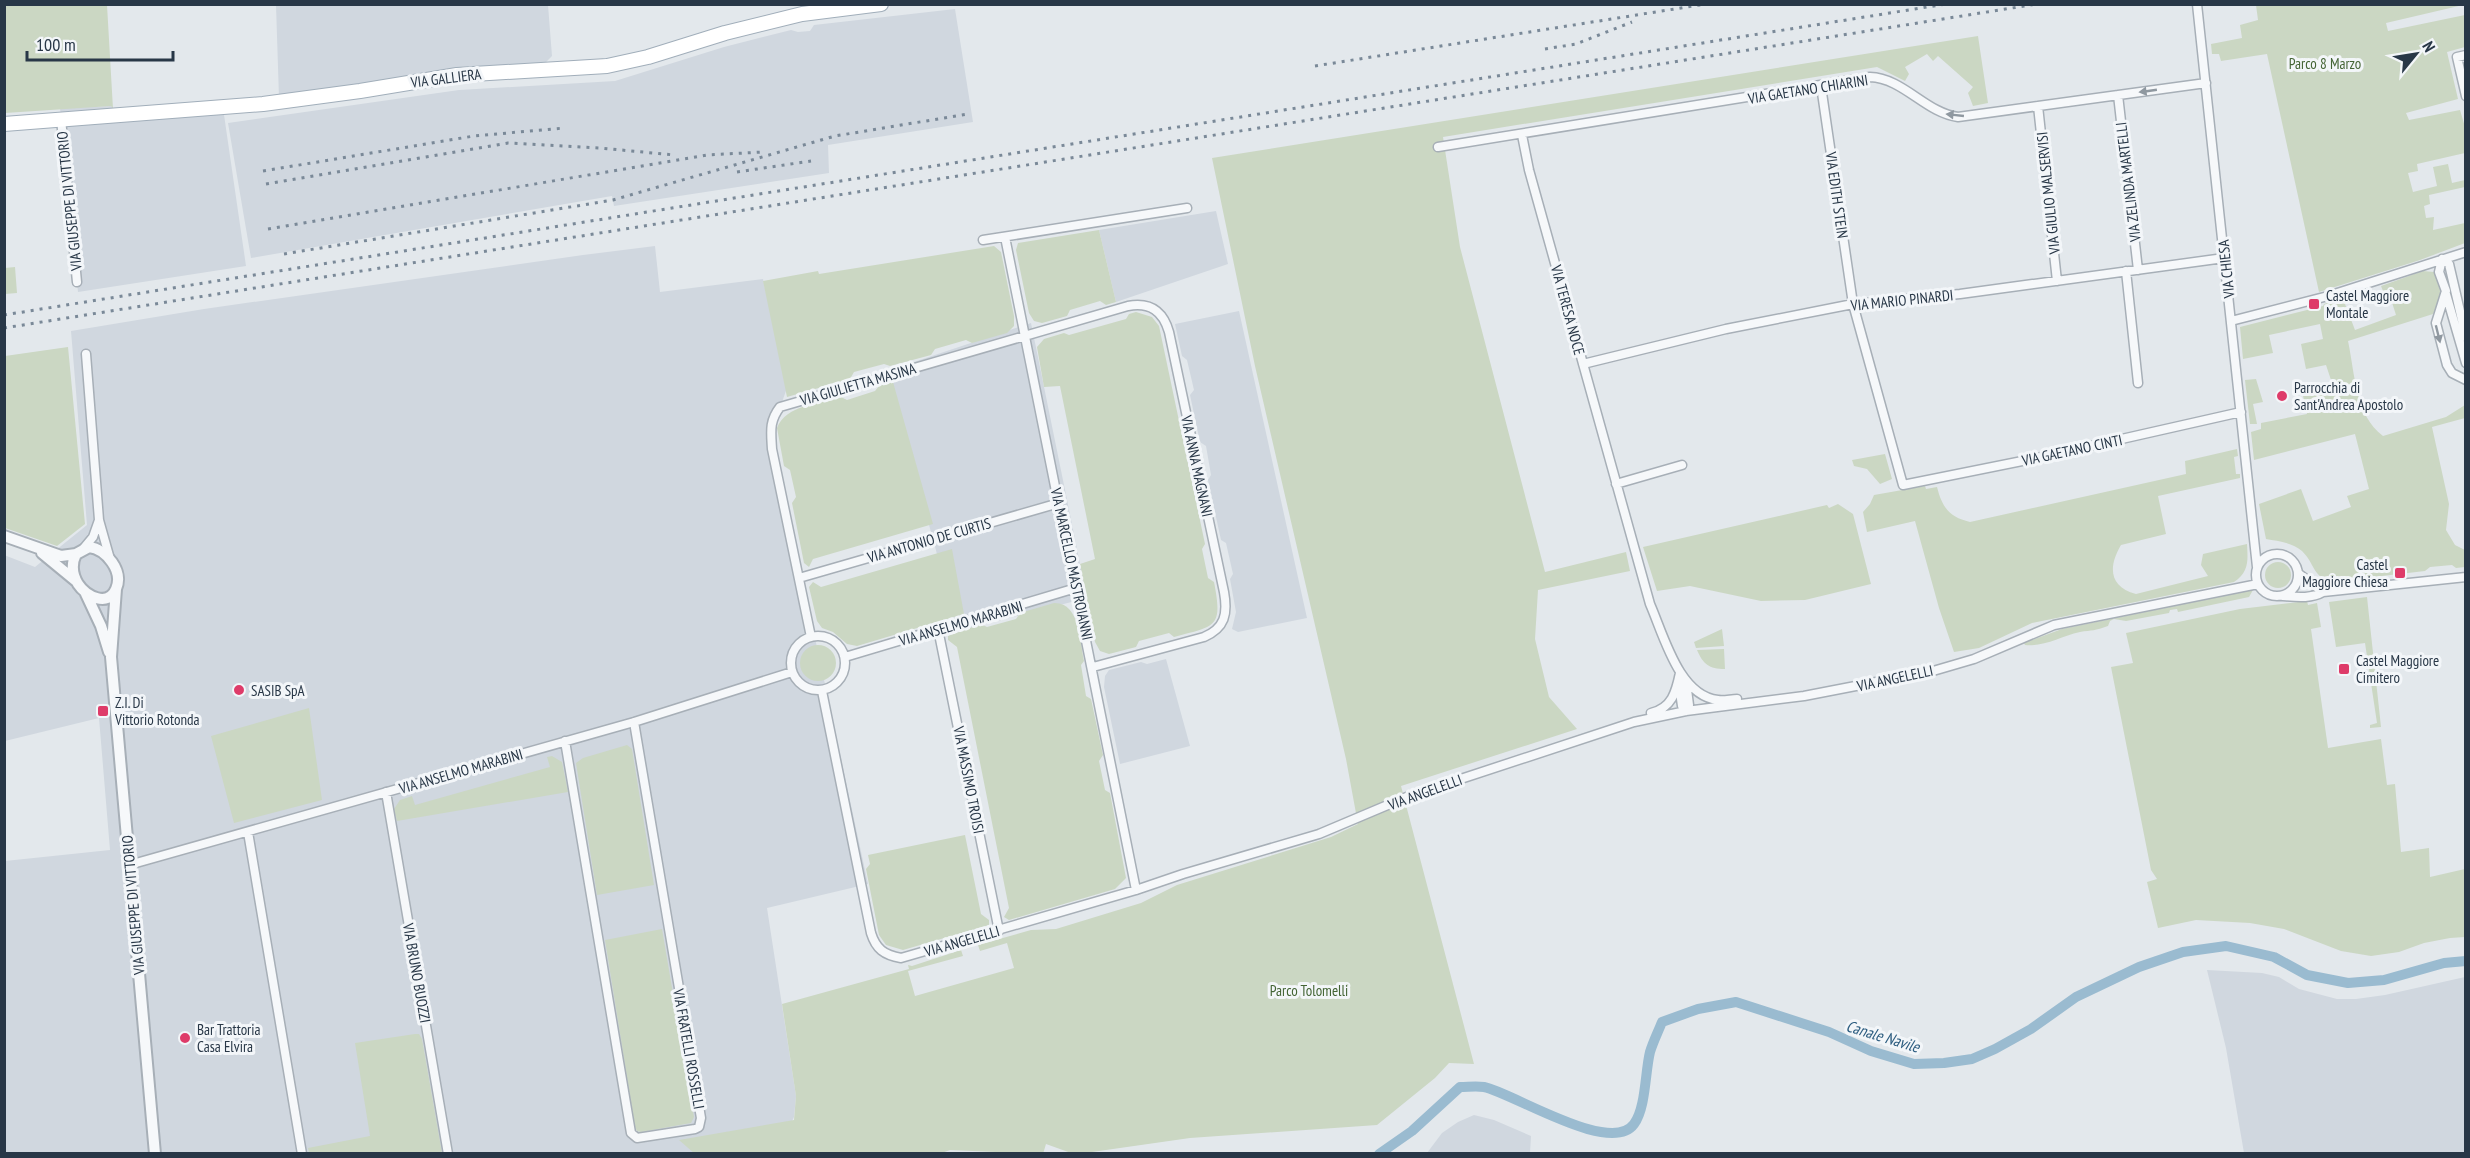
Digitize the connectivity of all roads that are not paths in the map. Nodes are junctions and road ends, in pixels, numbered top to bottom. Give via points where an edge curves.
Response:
1 (881, 4) edge
2 (2197, 4) edge
3 (2466, 55) edge
4 (2206, 83) junction
5 (1821, 86) junction
6 (2118, 95) junction
7 (2466, 96) edge
8 (2038, 106) junction
9 (61, 119) junction
10 (4, 124) edge
11 (1522, 135) junction
12 (1438, 147) dead end
13 (1187, 208) dead end
14 (1005, 237) junction
15 (983, 240) dead end
16 (2466, 252) edge
17 (2224, 258) junction
18 (2442, 259) junction
19 (2138, 270) junction
20 (2126, 271) junction
21 (2057, 281) junction
22 (77, 282) dead end
23 (2446, 291) junction
24 (1853, 304) junction
25 (2231, 321) junction
26 (1026, 336) junction
27 (2466, 337) edge
28 (86, 354) dead end
29 (2466, 363) edge
30 (1583, 364) junction
31 (2466, 380) edge
32 (2138, 383) dead end
33 (2241, 412) junction
34 (1682, 465) dead end
35 (1616, 484) junction
36 (1059, 503) junction
37 (99, 520) junction
38 (2254, 534) junction
39 (4, 536) edge
40 (38, 549) junction
41 (80, 551) junction
42 (2271, 554) junction
43 (110, 560) junction
44 (2299, 574) junction
45 (2257, 576) junction
46 (2466, 577) edge
47 (799, 578) junction
48 (76, 582) junction
49 (1077, 588) junction
50 (116, 589) junction
51 (2323, 592) junction
52 (86, 594) junction
53 (2283, 596) junction
54 (938, 629) junction
55 (811, 637) junction
56 (111, 657) junction
57 (845, 657) junction
58 (1093, 667) junction
59 (792, 672) junction
60 (1681, 679) junction
61 (822, 691) junction
62 (1795, 698) junction
63 (1686, 711) junction
64 (634, 722) junction
65 (1613, 729) junction
66 (565, 741) junction
67 (386, 792) junction
68 (248, 831) junction
69 (129, 865) junction
70 (1136, 890) junction
71 (999, 931) junction
72 (155, 1154) edge
73 (302, 1154) edge
74 (448, 1154) edge

1 - 9 main road, VIA GALLIERA via 802,14 607,66 457,75 263,104
2 - 4 street, VIA CHIESA
3 - 7 street via 2457,57
4 -> 6 street, VIA GAETANO CHIARINI
4 - 17 street, VIA CHIESA
8 -> 5 street, VIA GAETANO CHIARINI via 1951,116 1878,78
5 - 11 street, VIA GAETANO CHIARINI
5 - 24 street, VIA EDITH STEIN
6 - 8 street, VIA GAETANO CHIARINI
6 - 19 street, VIA ZELINDA MARTELLI
8 - 21 street, VIA GIULIO MALSERVISI
9 - 10 main road, VIA GALLIERA
9 - 22 street, VIA GIUSEPPE DI VITTORIO
11 - 12 street, VIA GAETANO CHIARINI
11 - 30 street, VIA TERESA NOCE
13 - 14 street
14 - 15 street
14 - 26 street, VIA MARCELLO MASTROIANNI
16 - 18 street
17 - 19 street, VIA MARIO PINARDI
17 - 25 street, VIA CHIESA
18 - 23 street via 2439,272
18 - 25 street
18 - 27 street via 2449,264
19 - 20 street, VIA MARIO PINARDI
20 - 21 street, VIA MARIO PINARDI
20 - 32 street
21 - 24 street, VIA MARIO PINARDI
23 - 29 street
23 -> 31 street via 2436,325 2447,365 2452,373
24 - 30 street, VIA MARIO PINARDI via 1726,329
24 - 33 street, VIA GAETANO CINTI via 1903,485
25 - 33 street, VIA CHIESA
26 - 36 street, VIA MARCELLO MASTROIANNI
26 - 47 street, VIA GIULIETTA MASINA via 780,407 772,418 772,449
26 - 58 street, VIA ANNA MAGNANI via 1138,304 1155,308 1169,332 1224,592 1226,616 1215,632
28 - 37 street, VIA GIUSEPPE DI VITTORIO
30 - 35 street, VIA TERESA NOCE
33 - 38 street, VIA CHIESA
34 - 35 street
35 - 60 street, VIA TERESA NOCE via 1650,604
36 - 47 street, VIA ANTONIO DE CURTIS
36 - 49 street, VIA MARCELLO MASTROIANNI
37 - 41 street via 93,537
37 - 43 street, VIA GIUSEPPE DI VITTORIO
38 - 42 street
38 - 45 street, VIA CHIESA
39 - 40 street, VIA GIUSEPPE DI VITTORIO
40 - 41 street, VIA GIUSEPPE DI VITTORIO via 61,556
40 - 48 street, VIA GIUSEPPE DI VITTORIO
41 - 43 street, VIA GIUSEPPE DI VITTORIO via 96,548
41 - 48 street via 72,566
42 - 44 street via 2290,558
42 - 45 street via 2265,557
43 - 50 street, VIA GIUSEPPE DI VITTORIO via 116,573
44 - 51 street
44 - 53 street via 2295,588
45 - 53 street via 2268,594
45 - 62 street, VIA ANGELELLI via 2235,587 2054,625 1953,666
46 - 51 street
47 - 55 street, VIA GIULIETTA MASINA
48 - 52 street, VIA GIUSEPPE DI VITTORIO
49 - 54 street, VIA ANSELMO MARABINI
49 - 58 street, VIA MARCELLO MASTROIANNI
50 - 52 street via 100,599
50 - 56 street, VIA GIUSEPPE DI VITTORIO
51 - 53 street
52 - 56 street, VIA GIUSEPPE DI VITTORIO
54 - 57 street, VIA ANSELMO MARABINI
54 - 71 street, VIA MASSIMO TROISI
55 - 57 street via 830,639
55 - 59 street via 796,647
56 - 69 street, VIA GIUSEPPE DI VITTORIO
57 - 61 street via 843,676
58 - 70 street, VIA MARCELLO MASTROIANNI
59 - 61 street via 806,688
59 - 64 street, VIA ANSELMO MARABINI
60 - 62 street via 1705,696 1719,700 1755,696
60 - 63 street, VIA TERESA NOCE via 1682,706
60 - 65 street via 1672,700 1660,711 1630,719
61 - 71 street, VIA ANGELELLI via 876,946 901,958
62 - 63 street, VIA ANGELELLI
63 - 65 street, VIA ANGELELLI
64 - 66 street, VIA ANSELMO MARABINI
64 - 66 street, VIA FRATELLI ROSSELLI via 700,1118 695,1130 638,1138 631,1133
65 - 70 street, VIA ANGELELLI via 1408,796 1319,834
66 - 67 street, VIA ANSELMO MARABINI
67 - 68 street, VIA ANSELMO MARABINI
67 - 74 street, VIA BRUNO BUOZZI
68 - 69 street, VIA ANSELMO MARABINI
68 - 73 street
69 - 72 street, VIA GIUSEPPE DI VITTORIO
70 - 71 street, VIA ANGELELLI

